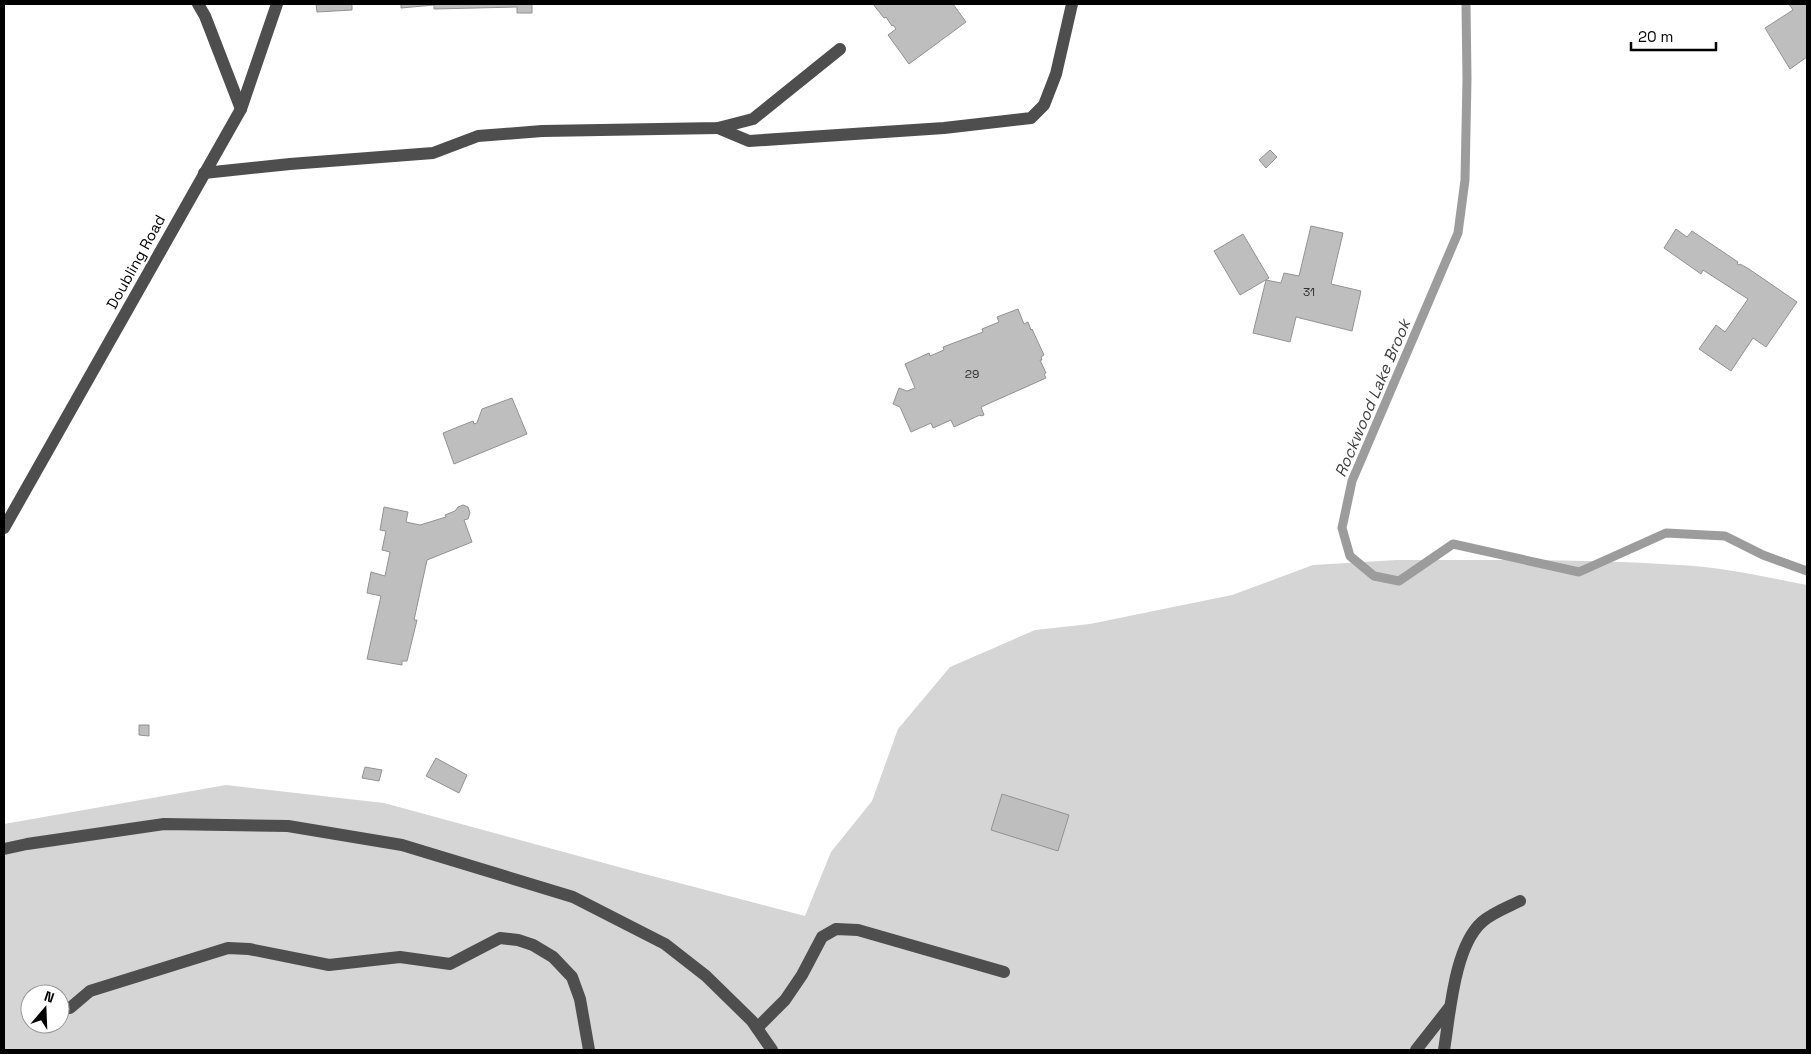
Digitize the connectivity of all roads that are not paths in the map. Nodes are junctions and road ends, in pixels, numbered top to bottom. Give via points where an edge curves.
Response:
1 (198, 4) edge
2 (277, 4) edge
3 (1072, 4) edge
4 (840, 48) dead end
5 (240, 109) junction
6 (718, 128) junction
7 (204, 173) junction
8 (4, 528) edge
9 (4, 849) edge
10 (1520, 901) dead end
11 (1004, 972) dead end
12 (1451, 1006) junction
13 (70, 1008) dead end
14 (757, 1028) junction
15 (589, 1050) edge
16 (772, 1050) edge
17 (1416, 1050) edge
18 (1444, 1050) edge

1 - 5 street
2 - 5 street, Doubling Road
3 - 6 street via 1056,74 1044,104 1031,118 944,128 749,140
4 - 6 street via 753,119
5 - 7 street, Doubling Road
6 - 7 street via 478,136 433,153
7 - 8 street, Doubling Road
9 - 14 street via 164,824 288,826 402,845 573,897 665,944 706,976
10 - 12 street via 1482,922 1465,946
11 - 14 street via 858,930 836,930 822,937 802,976 785,1000
12 - 17 street
12 - 18 street
13 - 15 street via 90,991 228,948 329,965 400,957 450,964 500,938 533,945 553,957 572,977 580,999
14 - 16 street

